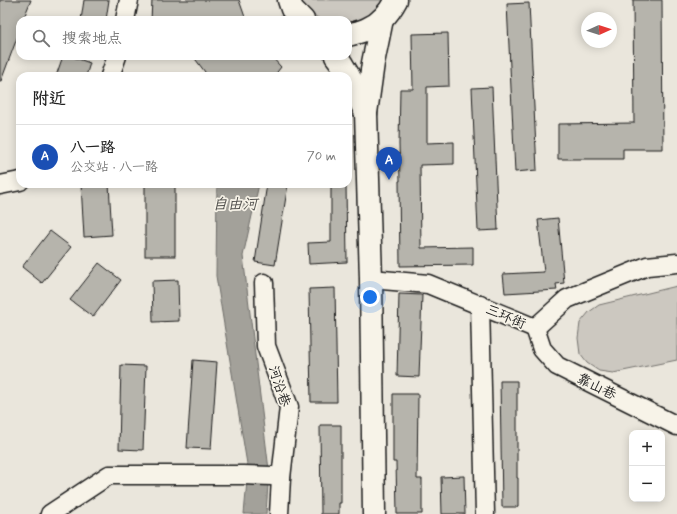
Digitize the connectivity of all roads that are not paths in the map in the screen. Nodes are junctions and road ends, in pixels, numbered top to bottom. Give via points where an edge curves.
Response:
1 (129, 0) edge
2 (289, 0) edge
3 (396, 0) edge
4 (126, 16) edge
5 (299, 16) edge
6 (382, 19) junction
7 (352, 34) edge
8 (115, 60) edge
9 (339, 60) edge
10 (111, 72) edge
11 (346, 72) edge
12 (352, 82) edge
13 (366, 113) junction
14 (16, 182) edge
15 (0, 185) edge
16 (677, 263) edge
17 (371, 279) junction
18 (264, 283) dead end
19 (480, 305) junction
20 (534, 328) junction
21 (677, 426) edge
22 (276, 477) junction
23 (50, 514) edge
24 (279, 514) edge
25 (374, 514) edge
26 (485, 514) edge

1 - 4 street
2 - 5 main road via 292,9
3 - 6 main road
6 - 7 main road via 367,29
6 - 13 main road
8 - 10 street
9 - 11 main road
12 - 13 main road
13 - 17 main road
14 - 15 street
16 - 20 street, 三环街 via 647,266 567,299
17 - 19 street, 三环街 via 428,284
17 - 25 main road
18 - 22 street, 河沿巷 via 266,346 289,407
19 - 20 street, 三环街
19 - 26 street
20 - 21 street, 靠山巷 via 542,349 557,366
22 - 23 street via 109,475
22 - 24 street, 河沿巷

